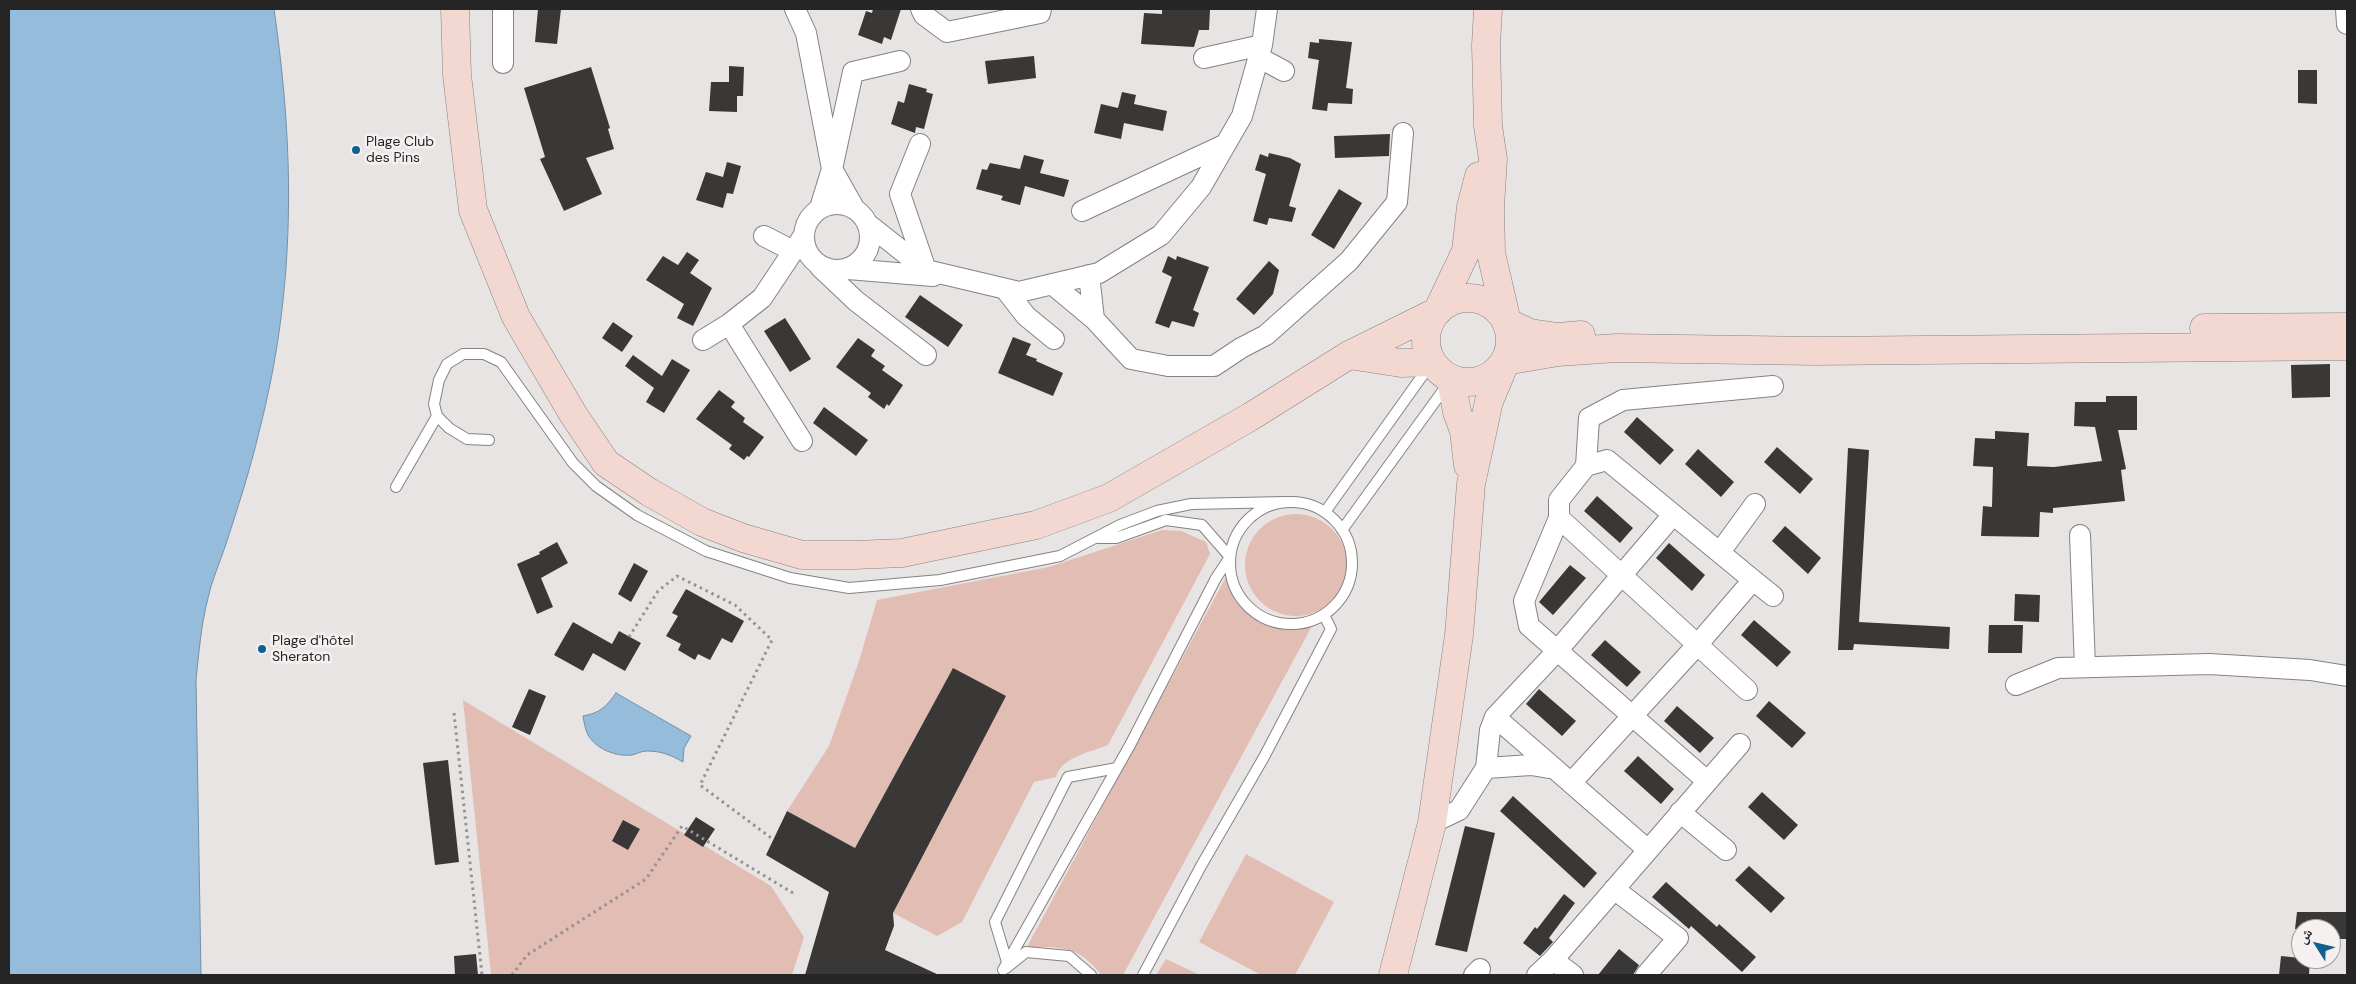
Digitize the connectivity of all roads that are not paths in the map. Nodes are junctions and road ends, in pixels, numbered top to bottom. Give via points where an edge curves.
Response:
1 (455, 9) edge
2 (503, 9) edge
3 (921, 9) edge
4 (1041, 9) edge
5 (1267, 9) edge
6 (1488, 9) edge
7 (2346, 9) edge
8 (798, 10) edge
9 (2347, 24) edge
10 (1260, 51) junction
11 (1204, 58) dead end
12 (900, 61) dead end
13 (503, 63) dead end
14 (1284, 71) dead end
15 (1488, 126) junction
16 (1403, 133) dead end
17 (920, 144) dead end
18 (1226, 144) junction
19 (832, 169) junction
20 (820, 208) junction
21 (854, 208) junction
22 (1082, 211) dead end
23 (868, 224) junction
24 (764, 236) dead end
25 (798, 243) junction
26 (817, 264) junction
27 (848, 268) junction
28 (926, 270) junction
29 (1089, 275) junction
30 (955, 277) junction
31 (1052, 284) junction
32 (1005, 289) junction
33 (1438, 310) junction
34 (1094, 319) junction
35 (1507, 323) junction
36 (729, 324) junction
37 (2347, 327) edge
38 (1054, 339) dead end
39 (703, 340) dead end
40 (2347, 346) edge
41 (926, 355) dead end
42 (1349, 355) junction
43 (1505, 362) junction
44 (1441, 371) junction
45 (1773, 386) dead end
46 (437, 416) junction
47 (489, 440) dead end
48 (802, 441) dead end
49 (1586, 466) junction
50 (1471, 484) junction
51 (396, 487) dead end
52 (1285, 502) junction
53 (1755, 504) dead end
54 (1325, 512) junction
55 (1672, 516) junction
56 (1559, 518) junction
57 (1342, 530) junction
58 (2080, 535) dead end
59 (1094, 538) junction
60 (1720, 552) junction
61 (1230, 557) junction
62 (1621, 575) junction
63 (1753, 580) junction
64 (1772, 596) dead end
65 (1324, 615) junction
66 (1698, 644) junction
67 (1557, 650) junction
68 (2085, 667) junction
69 (2347, 676) edge
70 (2016, 685) dead end
71 (1747, 690) dead end
72 (1632, 716) junction
73 (1495, 717) junction
74 (1740, 744) dead end
75 (1116, 768) junction
76 (1486, 768) junction
77 (1555, 769) junction
78 (1707, 781) junction
79 (1571, 783) junction
80 (1680, 812) junction
81 (1432, 823) junction
82 (1648, 850) junction
83 (1726, 850) dead end
84 (1614, 889) junction
85 (1554, 960) junction
86 (1005, 966) junction
87 (1091, 975) edge
88 (1143, 975) edge
89 (1393, 975) edge
90 (1537, 975) edge
91 (1573, 975) edge
92 (1646, 975) edge

1 - 42 main road via 457,75 473,210 516,316 573,414 606,463 702,522 743,538 802,555 855,556 902,552 1036,525 1109,498 1250,417
2 - 13 street
3 - 4 street via 924,15 947,32 1040,13
5 - 10 street
6 - 15 main road
7 - 9 street
8 - 19 street via 806,33
10 - 11 street
10 - 14 street
10 - 18 street via 1242,116
12 - 19 street via 854,72
15 - 33 main road via 1471,207 1466,251
15 - 35 main road via 1493,159 1491,253
16 - 34 street via 1397,202 1350,261 1266,336 1240,348 1214,366 1168,366 1131,359
17 - 28 street via 900,194
18 - 22 street
18 - 29 street via 1201,187 1161,235 1099,273
19 - 20 street
19 - 21 street
20 - 21 street via 837,204
20 - 25 street via 806,224
21 - 23 street
23 - 27 street via 871,235 865,255
23 - 28 street
24 - 25 street
25 - 26 street via 805,246
25 - 36 street via 762,298
26 - 27 street via 832,270
26 - 41 street via 856,301
27 - 30 street
28 - 30 street
29 - 31 street
29 - 34 street
30 - 32 street
31 - 32 street via 1019,292
31 - 34 street
32 - 38 street via 1026,316
33 - 35 main road via 1463,298 1477,299 1490,303
33 - 42 main road
33 - 44 main road via 1430,321 1426,349
35 - 37 main road via 1530,333 1558,336
35 - 43 main road via 1511,336
36 - 39 street
36 - 48 street
40 - 43 main road via 1816,352 1616,348 1558,352
42 - 44 main road
43 - 44 main road via 1486,379 1462,383
43 - 50 main road via 1489,401
44 - 50 main road via 1464,431
44 - 54 lane
44 - 57 lane
45 - 49 street via 1624,400 1589,418
46 - 47 lane via 467,439
46 - 51 lane
46 - 59 lane via 434,404 438,380 447,364 463,354 484,354 501,362 573,463 596,486 637,515 706,551 790,578 848,588 940,580 1060,556
49 - 55 street via 1607,460
49 - 56 street via 1559,500
50 - 81 main road via 1459,635
52 - 54 lane via 1306,504
52 - 59 lane via 1191,504 1156,511
52 - 61 lane via 1265,508 1248,520 1236,537
53 - 60 street
54 - 57 lane
55 - 60 street
55 - 62 street
56 - 62 street
56 - 67 street via 1524,601 1529,626
57 - 65 lane via 1350,547 1350,576 1338,602
58 - 68 street
59 - 61 lane via 1116,538 1166,520 1202,526
60 - 63 street
61 - 65 lane via 1231,576 1238,594 1251,610 1268,620 1287,624 1306,622
61 - 75 lane
62 - 66 street
62 - 67 street
63 - 64 street
63 - 66 street
65 - 88 lane via 1330,629 1264,757
66 - 71 street
66 - 72 street
67 - 72 street
67 - 73 street
68 - 69 street via 2209,664 2310,670
68 - 70 street via 2058,668
72 - 78 street
72 - 79 street
73 - 76 street via 1490,730
73 - 77 street
74 - 78 street
75 - 86 lane
75 - 86 lane via 1068,777 995,922
76 - 77 street via 1531,765
76 - 81 street via 1459,810
77 - 79 street
78 - 80 street
79 - 82 street
80 - 82 street
80 - 83 street
81 - 89 main road
82 - 84 street
84 - 85 street
84 - 92 street via 1678,938
85 - 90 street
85 - 91 street
86 - 87 lane via 1026,952 1068,956

